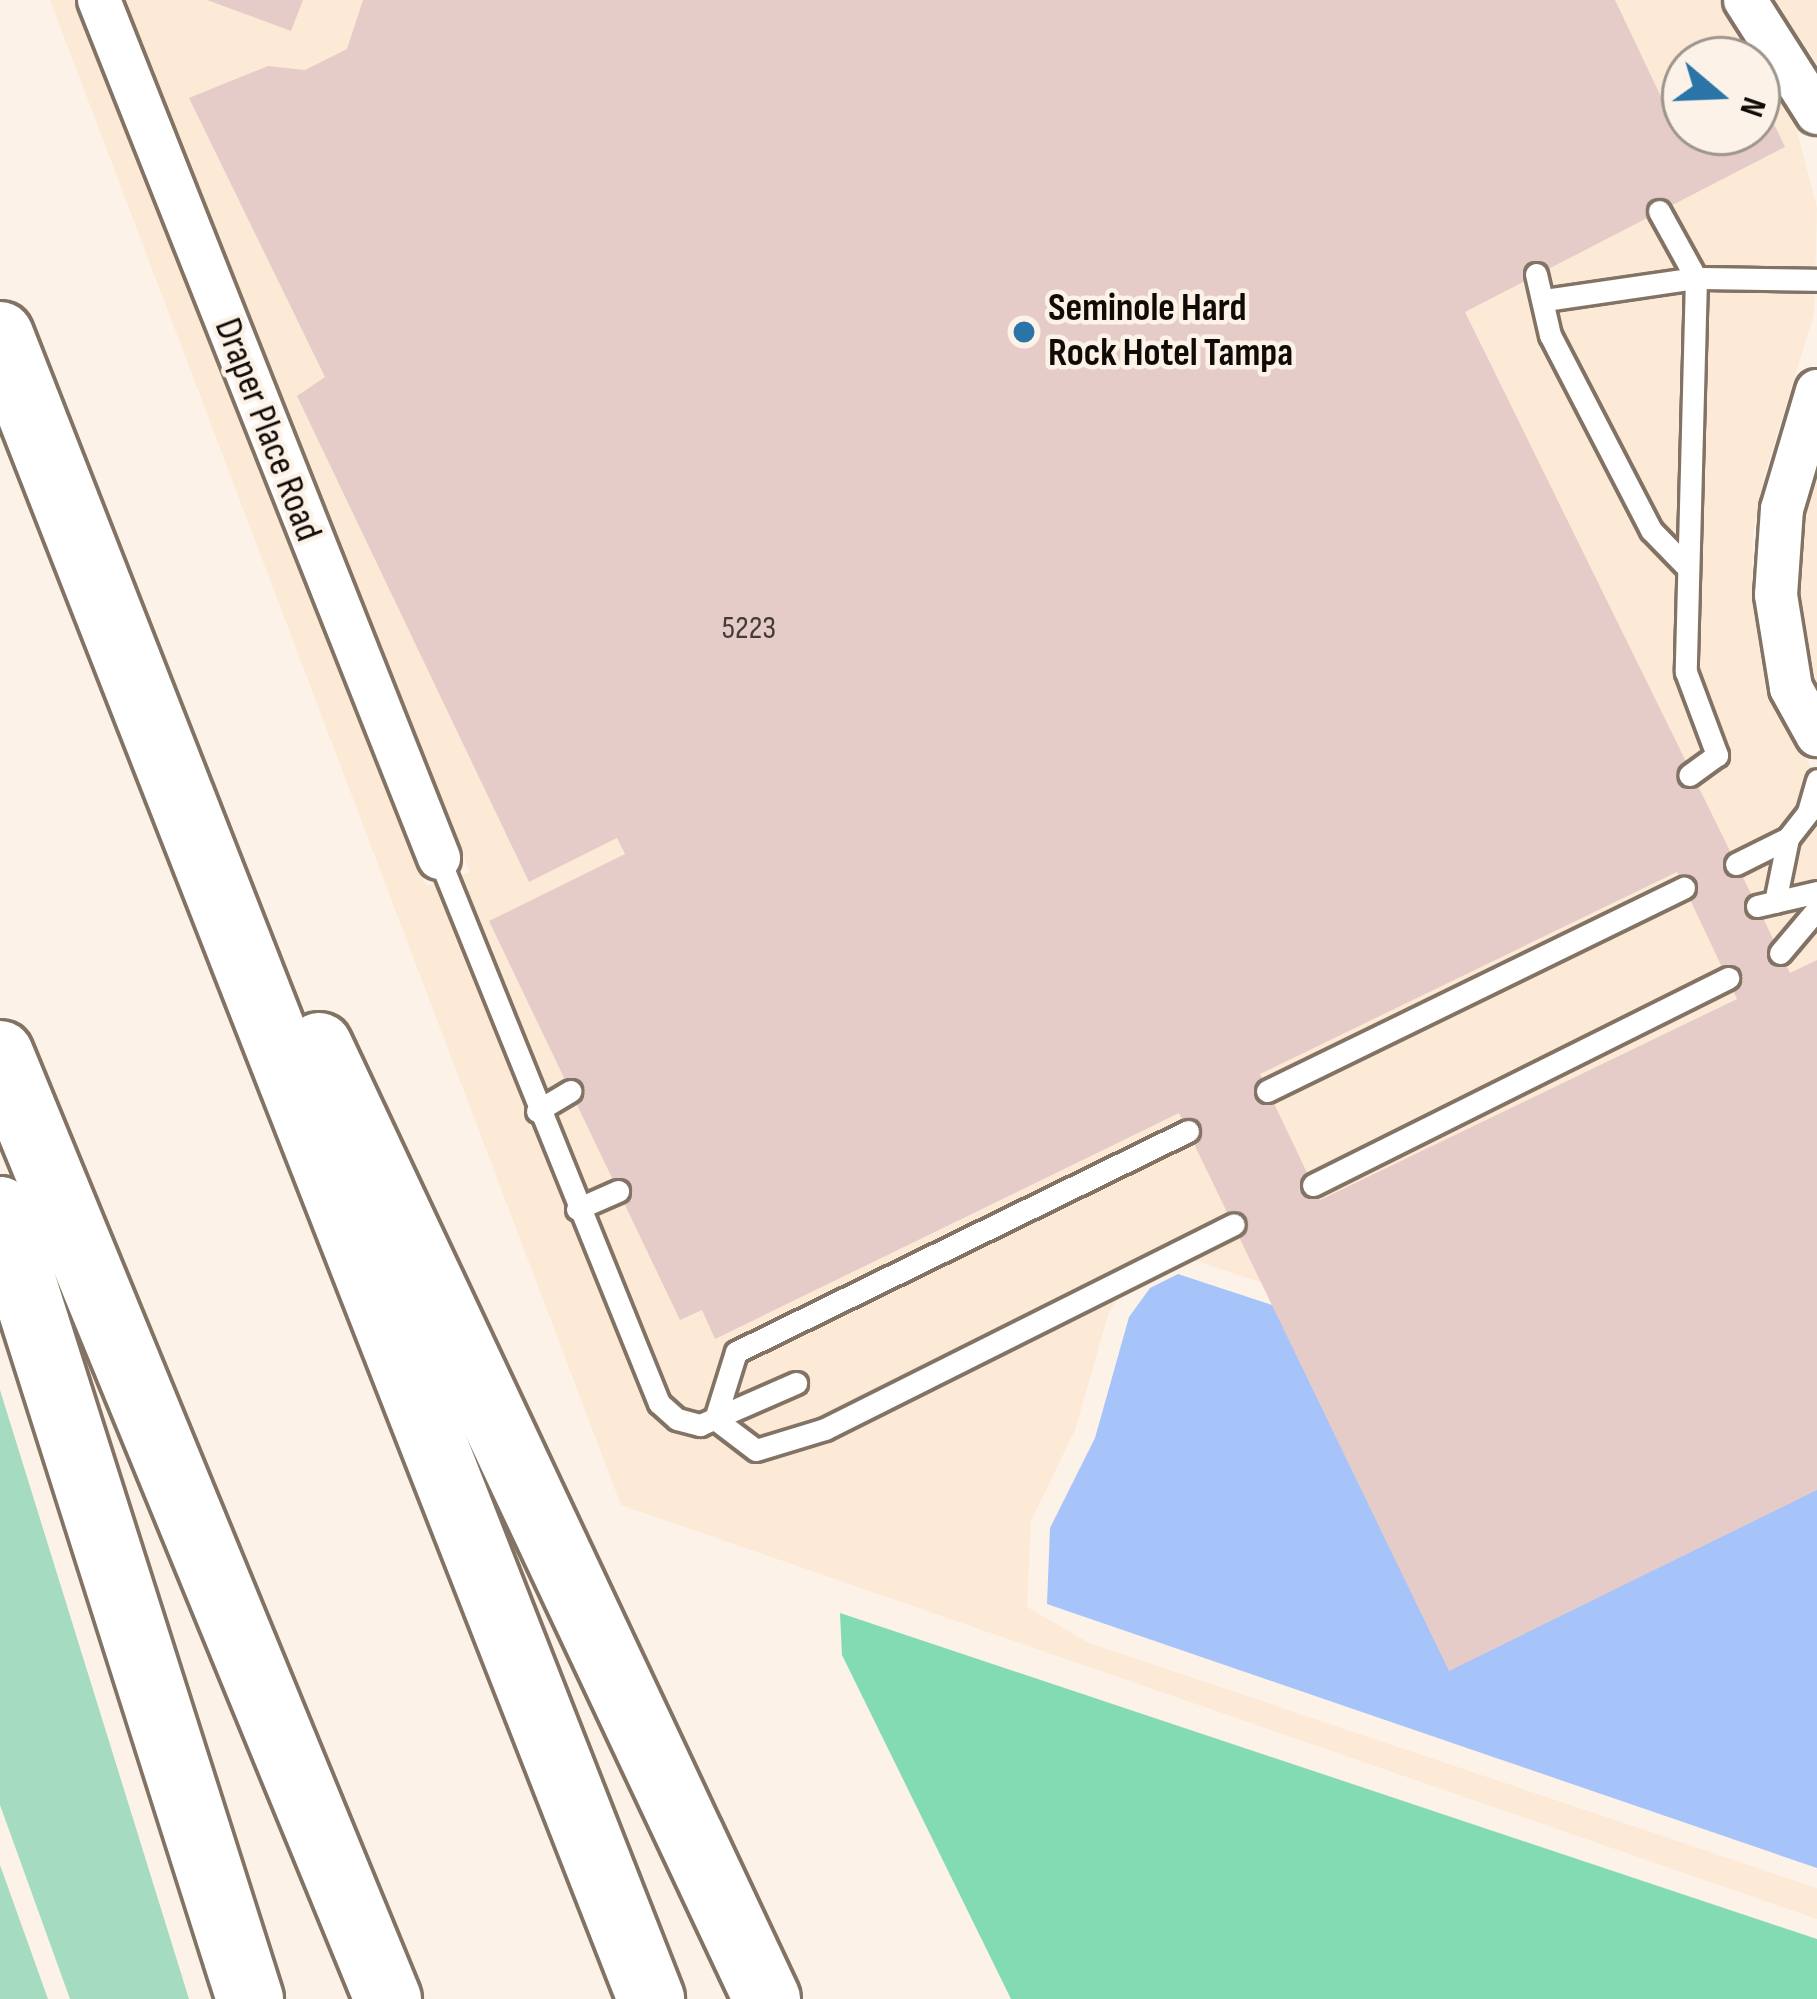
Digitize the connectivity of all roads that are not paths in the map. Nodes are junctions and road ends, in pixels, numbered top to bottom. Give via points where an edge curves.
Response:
1 (99, 0) edge
2 (1745, 0) edge
3 (1817, 113) edge
4 (1659, 211) dead end
5 (1536, 274) dead end
6 (1696, 278) junction
7 (1817, 280) edge
8 (1545, 300) junction
9 (0, 334) edge
10 (1817, 391) edge
11 (1686, 566) junction
12 (99, 591) junction
13 (1817, 735) edge
14 (1689, 775) dead end
15 (1817, 780) edge
16 (1788, 838) junction
17 (440, 859) joint
18 (1736, 864) dead end
19 (1684, 888) dead end
20 (1817, 892) edge
21 (1817, 909) edge
22 (1780, 953) dead end
23 (1728, 979) dead end
24 (0, 1054) edge
25 (570, 1090) dead end
26 (1268, 1091) dead end
27 (537, 1111) junction
28 (1189, 1132) dead end
29 (1313, 1185) dead end
30 (618, 1191) dead end
31 (577, 1209) junction
32 (0, 1210) edge
33 (1234, 1224) dead end
34 (796, 1383) dead end
35 (715, 1420) junction
36 (250, 1999) edge
37 (388, 1999) edge
38 (651, 1999) edge
39 (766, 1999) edge

1 - 17 street, Draper Place Road
2 - 3 street
4 - 6 lane
5 - 8 lane
6 - 7 lane
6 - 8 lane
6 - 11 lane
8 - 11 lane via 1550,335 1651,530
9 - 12 highway
10 - 13 street via 1782,509 1776,595 1787,674
11 - 14 lane via 1686,672 1717,755
12 - 38 highway
12 - 39 highway via 502,1423
15 - 16 lane via 1808,812
16 - 18 lane
16 - 20 lane via 1766,904
17 - 27 lane
19 - 26 lane
21 - 22 lane
23 - 29 lane
24 - 37 highway
25 - 27 lane
27 - 31 lane
28 - 35 lane via 736,1352
30 - 31 lane
31 - 35 lane via 659,1403 677,1419
32 - 36 highway
33 - 35 lane via 825,1429 756,1450
34 - 35 lane

